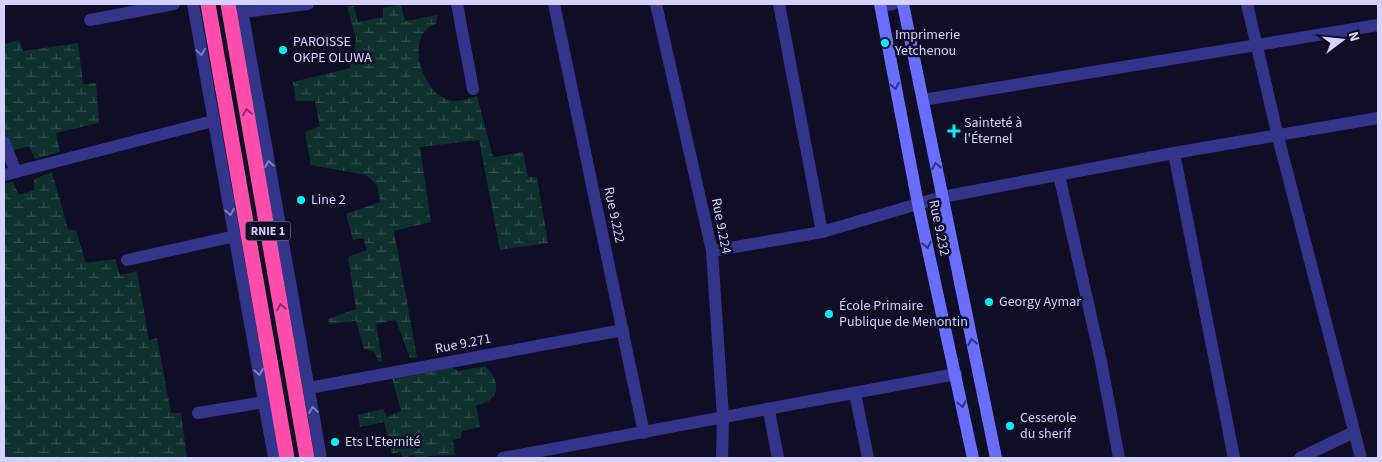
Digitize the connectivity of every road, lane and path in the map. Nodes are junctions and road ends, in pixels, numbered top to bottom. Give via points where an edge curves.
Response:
1 (174, 4) edge
2 (193, 4) edge
3 (208, 4) edge
4 (228, 4) edge
5 (308, 4) edge
6 (457, 4) edge
7 (554, 4) edge
8 (656, 4) edge
9 (779, 4) edge
10 (884, 4) edge
11 (903, 4) edge
12 (1247, 4) edge
13 (242, 8) edge
14 (90, 20) dead end
15 (1378, 25) edge
16 (1256, 47) junction
17 (473, 89) dead end
18 (923, 100) junction
19 (1378, 118) edge
20 (213, 121) junction
21 (1278, 137) junction
22 (4, 142) edge
23 (1174, 153) junction
24 (10, 173) edge
25 (1058, 175) junction
26 (942, 197) junction
27 (918, 204) junction
28 (822, 232) junction
29 (235, 236) junction
30 (712, 251) junction
31 (127, 260) dead end
32 (623, 330) junction
33 (956, 374) junction
34 (309, 388) junction
35 (855, 393) junction
36 (264, 402) junction
37 (769, 411) junction
38 (198, 413) dead end
39 (723, 417) junction
40 (1354, 432) junction
41 (644, 433) junction
42 (274, 458) edge
43 (287, 458) edge
44 (307, 458) edge
45 (321, 458) edge
46 (503, 458) edge
47 (722, 458) edge
48 (778, 458) edge
49 (868, 458) edge
50 (973, 458) edge
51 (996, 458) edge
52 (1119, 458) edge
53 (1234, 458) edge
54 (1300, 458) edge
55 (1361, 458) edge

1 - 14 street
2 -> 20 street
3 - 43 highway, RNIE 1
44 -> 4 highway, RNIE 1
5 - 13 street
6 - 17 street
7 - 32 street, Rue 9.222
8 - 30 street, Rue 9.224
9 - 28 street
10 -> 27 street, Rue 9.232
11 - 18 street, Rue 9.232
12 - 16 street
34 -> 13 street
15 - 16 street
16 - 18 street
16 - 21 street
26 -> 18 street, Rue 9.232
19 - 21 street
20 - 24 street
20 -> 29 street
21 - 23 street
21 - 40 street
22 - 24 street
23 - 25 street
23 - 53 street
25 - 26 street
25 - 52 street via 1101,361
26 - 27 street
51 -> 26 street, Rue 9.232
27 - 28 street
27 -> 33 street, Rue 9.232
28 - 30 street
29 - 31 street
29 -> 36 street
30 - 39 street, Rue 9.224
32 - 34 street, Rue 9.271
32 - 41 street, Rue 9.222
33 - 35 street
33 -> 50 street, Rue 9.232
45 -> 34 street
35 - 37 street
35 - 49 street
36 - 38 street
36 - 42 street
37 - 39 street
37 - 48 street
39 - 41 street
39 - 47 street, Rue 9.224
40 - 54 street
40 - 55 street
41 - 46 street

